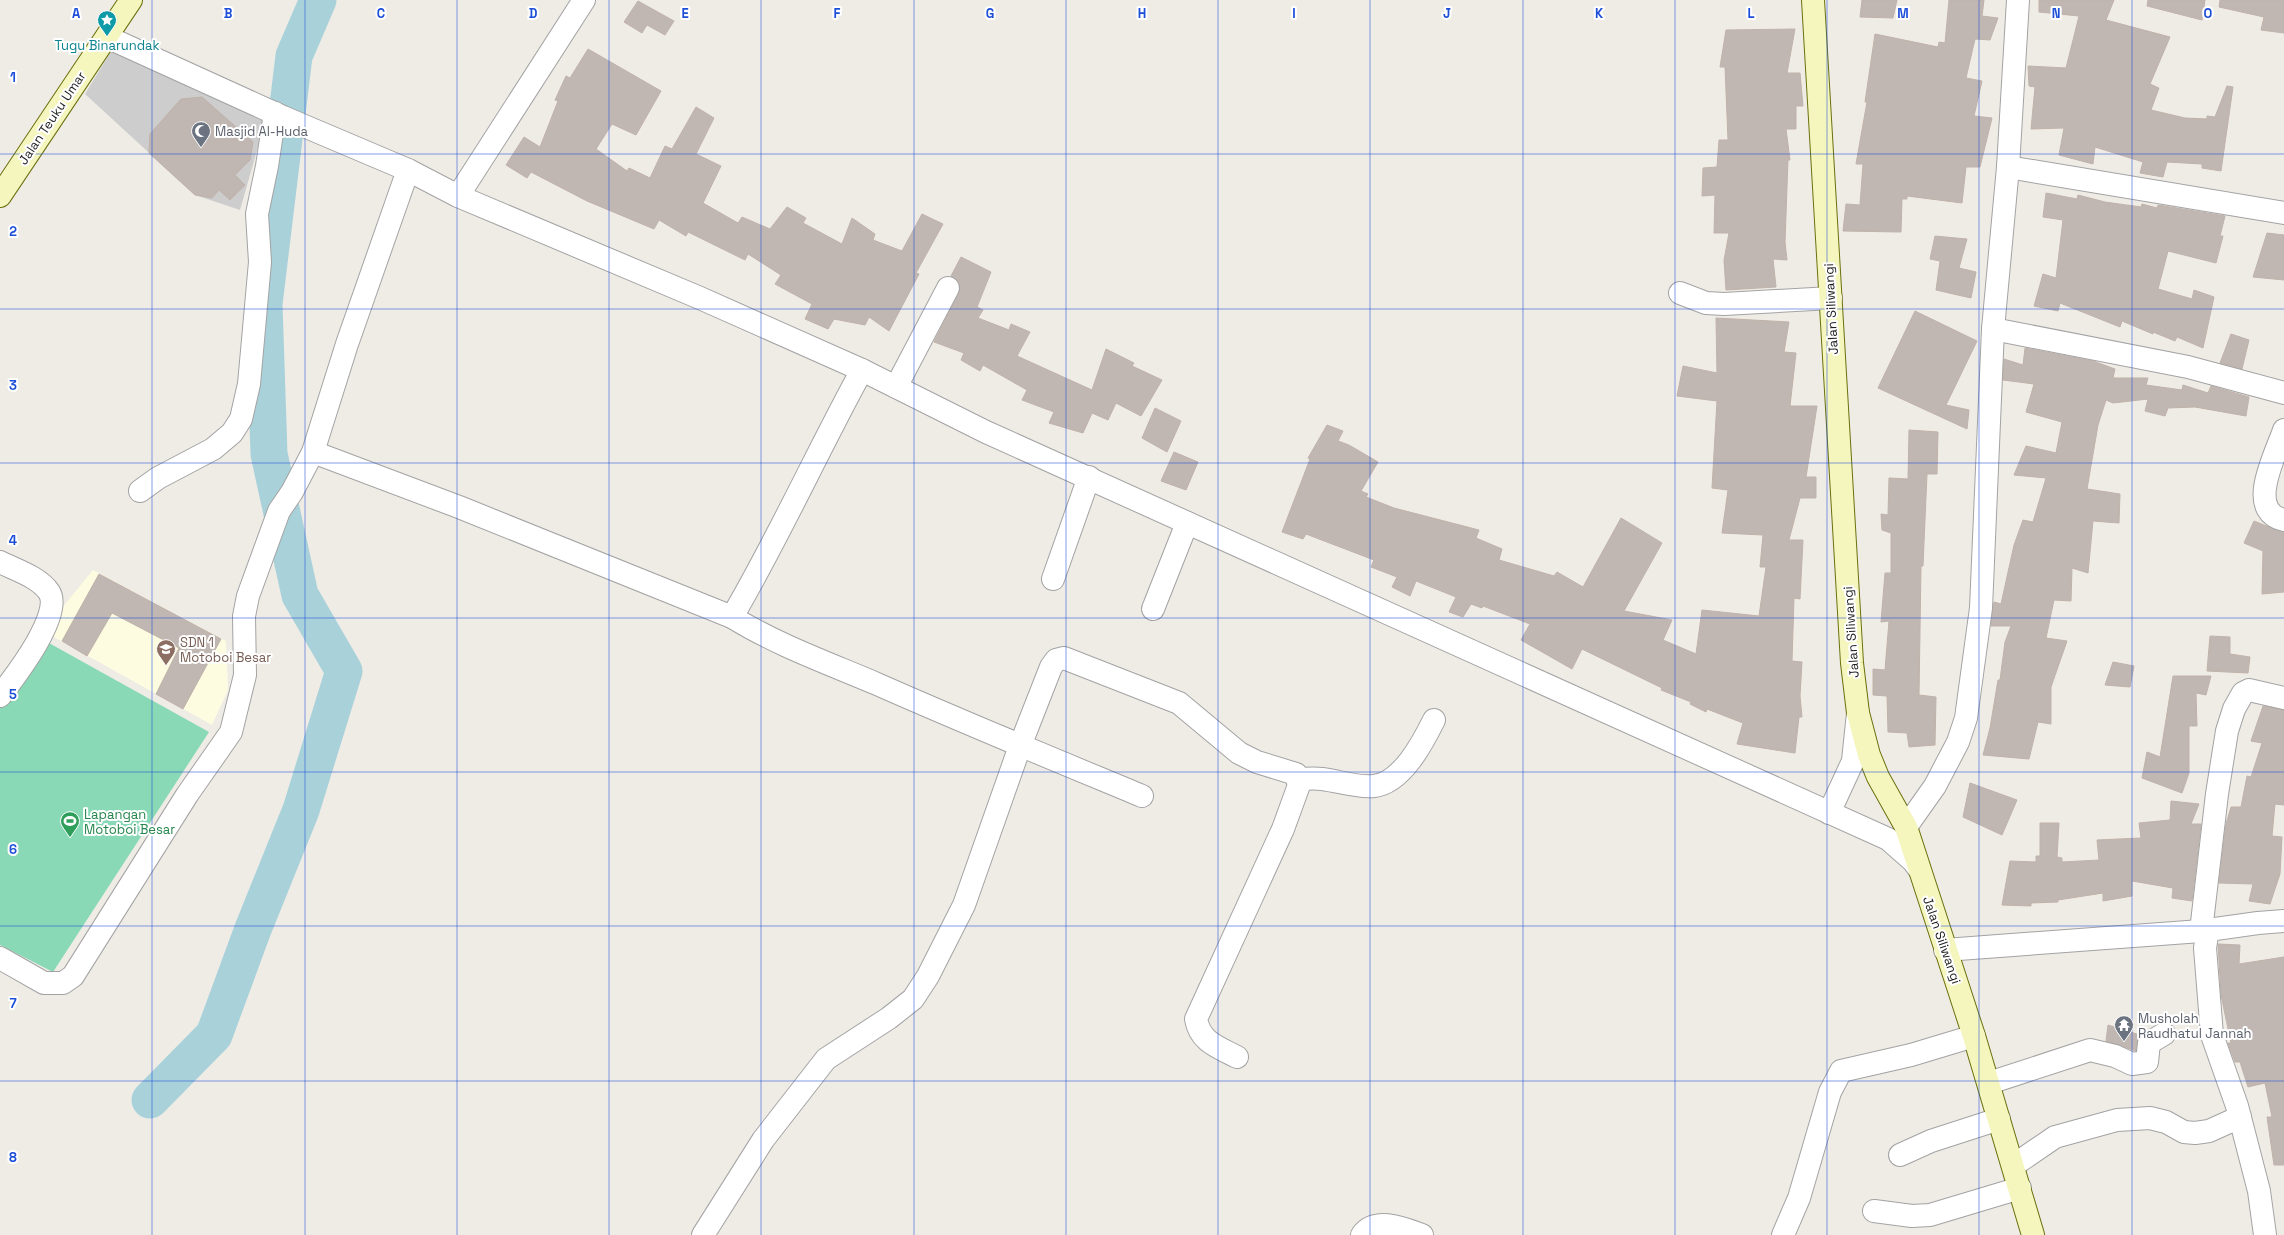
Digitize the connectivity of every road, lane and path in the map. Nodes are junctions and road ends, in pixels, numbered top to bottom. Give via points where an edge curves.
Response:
1 (131, 0) edge
2 (584, 0) edge
3 (1813, 0) edge
4 (2018, 0) edge
5 (107, 36) junction
6 (283, 117) junction
7 (2008, 167) junction
8 (408, 170) junction
9 (0, 196) edge
10 (458, 196) junction
11 (2284, 214) edge
12 (948, 288) dead end
13 (1680, 293) dead end
14 (1831, 298) junction
15 (1994, 328) junction
16 (862, 370) junction
17 (896, 387) junction
18 (2271, 389) edge
19 (2284, 430) edge
20 (313, 452) junction
21 (1089, 477) junction
22 (140, 491) dead end
23 (2284, 520) edge
24 (1187, 523) junction
25 (0, 562) edge
26 (1053, 579) dead end
27 (1153, 609) dead end
28 (732, 617) junction
29 (0, 696) edge
30 (2284, 698) edge
31 (1858, 713) junction
32 (1434, 720) dead end
33 (1020, 746) junction
34 (1297, 779) junction
35 (1142, 796) dead end
36 (1829, 813) junction
37 (1906, 827) junction
38 (1919, 869) junction
39 (2284, 921) edge
40 (2205, 930) junction
41 (1943, 942) junction
42 (0, 958) edge
43 (2164, 1034) dead end
44 (1974, 1036) junction
45 (1237, 1057) dead end
46 (1989, 1083) junction
47 (2240, 1117) junction
48 (1999, 1118) junction
49 (1900, 1155) dead end
50 (2014, 1165) junction
51 (2020, 1188) junction
52 (1874, 1211) dead end
53 (2031, 1234) edge
54 (703, 1235) edge
55 (1362, 1235) edge
56 (1422, 1235) edge
57 (1783, 1235) edge
58 (2265, 1235) edge

1 - 5 main road, Jalan Teuku Umar
2 - 10 street
3 - 14 main road, Jalan Siliwangi
4 - 7 street
5 - 6 street
5 - 9 main road, Jalan Teuku Umar
6 - 8 street
6 - 22 street via 267,166 257,214 260,270 249,384 241,418 232,434 213,449 158,478
7 - 11 street
7 - 15 street
8 - 10 street
8 - 20 street via 346,344
10 - 16 street via 700,298
12 - 17 street
13 - 14 street via 1706,303 1724,304
14 - 31 main road, Jalan Siliwangi via 1852,664
15 - 18 street via 2188,367
15 - 37 street via 1981,608 1966,718 1958,742 1938,781
16 - 17 street
16 - 28 street via 830,428 780,531
17 - 21 street via 986,432
19 - 23 street via 2270,463 2265,484 2267,506 2279,519
20 - 28 street via 459,507
20 - 42 street via 279,511 248,596 244,616 245,675 231,732 187,795 73,976 63,983 44,983
21 - 24 street
21 - 26 street
24 - 27 street
24 - 36 street via 1230,540
25 - 29 street via 42,583 50,593 52,601 37,645
28 - 33 street via 754,631
30 - 40 street via 2249,690 2240,697 2230,719 2217,794
31 - 36 street via 1853,761
31 - 37 main road, Jalan Siliwangi via 1862,733 1878,777
32 - 34 street via 1420,748 1395,776 1384,784 1374,786 1322,779
33 - 34 street via 1051,667 1056,660 1064,658 1179,703 1239,753 1257,762 1296,774
33 - 35 street
33 - 54 street via 964,905 928,976 913,999 889,1018 826,1059 763,1140
34 - 45 street via 1299,785 1283,829 1196,1019 1198,1031 1208,1041
36 - 38 street via 1888,839
37 - 38 main road, Jalan Siliwangi
38 - 41 main road, Jalan Siliwangi
39 - 40 street
40 - 41 street
40 - 47 street via 2212,1035
41 - 44 main road, Jalan Siliwangi
43 - 46 street via 2149,1043 2146,1062 2132,1064 2115,1056 2090,1050
44 - 46 main road, Jalan Siliwangi
44 - 57 street via 1903,1057 1841,1070 1830,1092 1799,1198
46 - 48 main road, Jalan Siliwangi
47 - 50 street via 2195,1133 2184,1132 2166,1122 2150,1118 2117,1120 2055,1137
47 - 58 street via 2259,1191
48 - 49 street via 1931,1141
48 - 50 main road, Jalan Siliwangi
50 - 51 main road, Jalan Siliwangi
51 - 52 street via 1930,1214 1912,1216
51 - 53 main road, Jalan Siliwangi
55 - 56 street via 1379,1226 1395,1225

